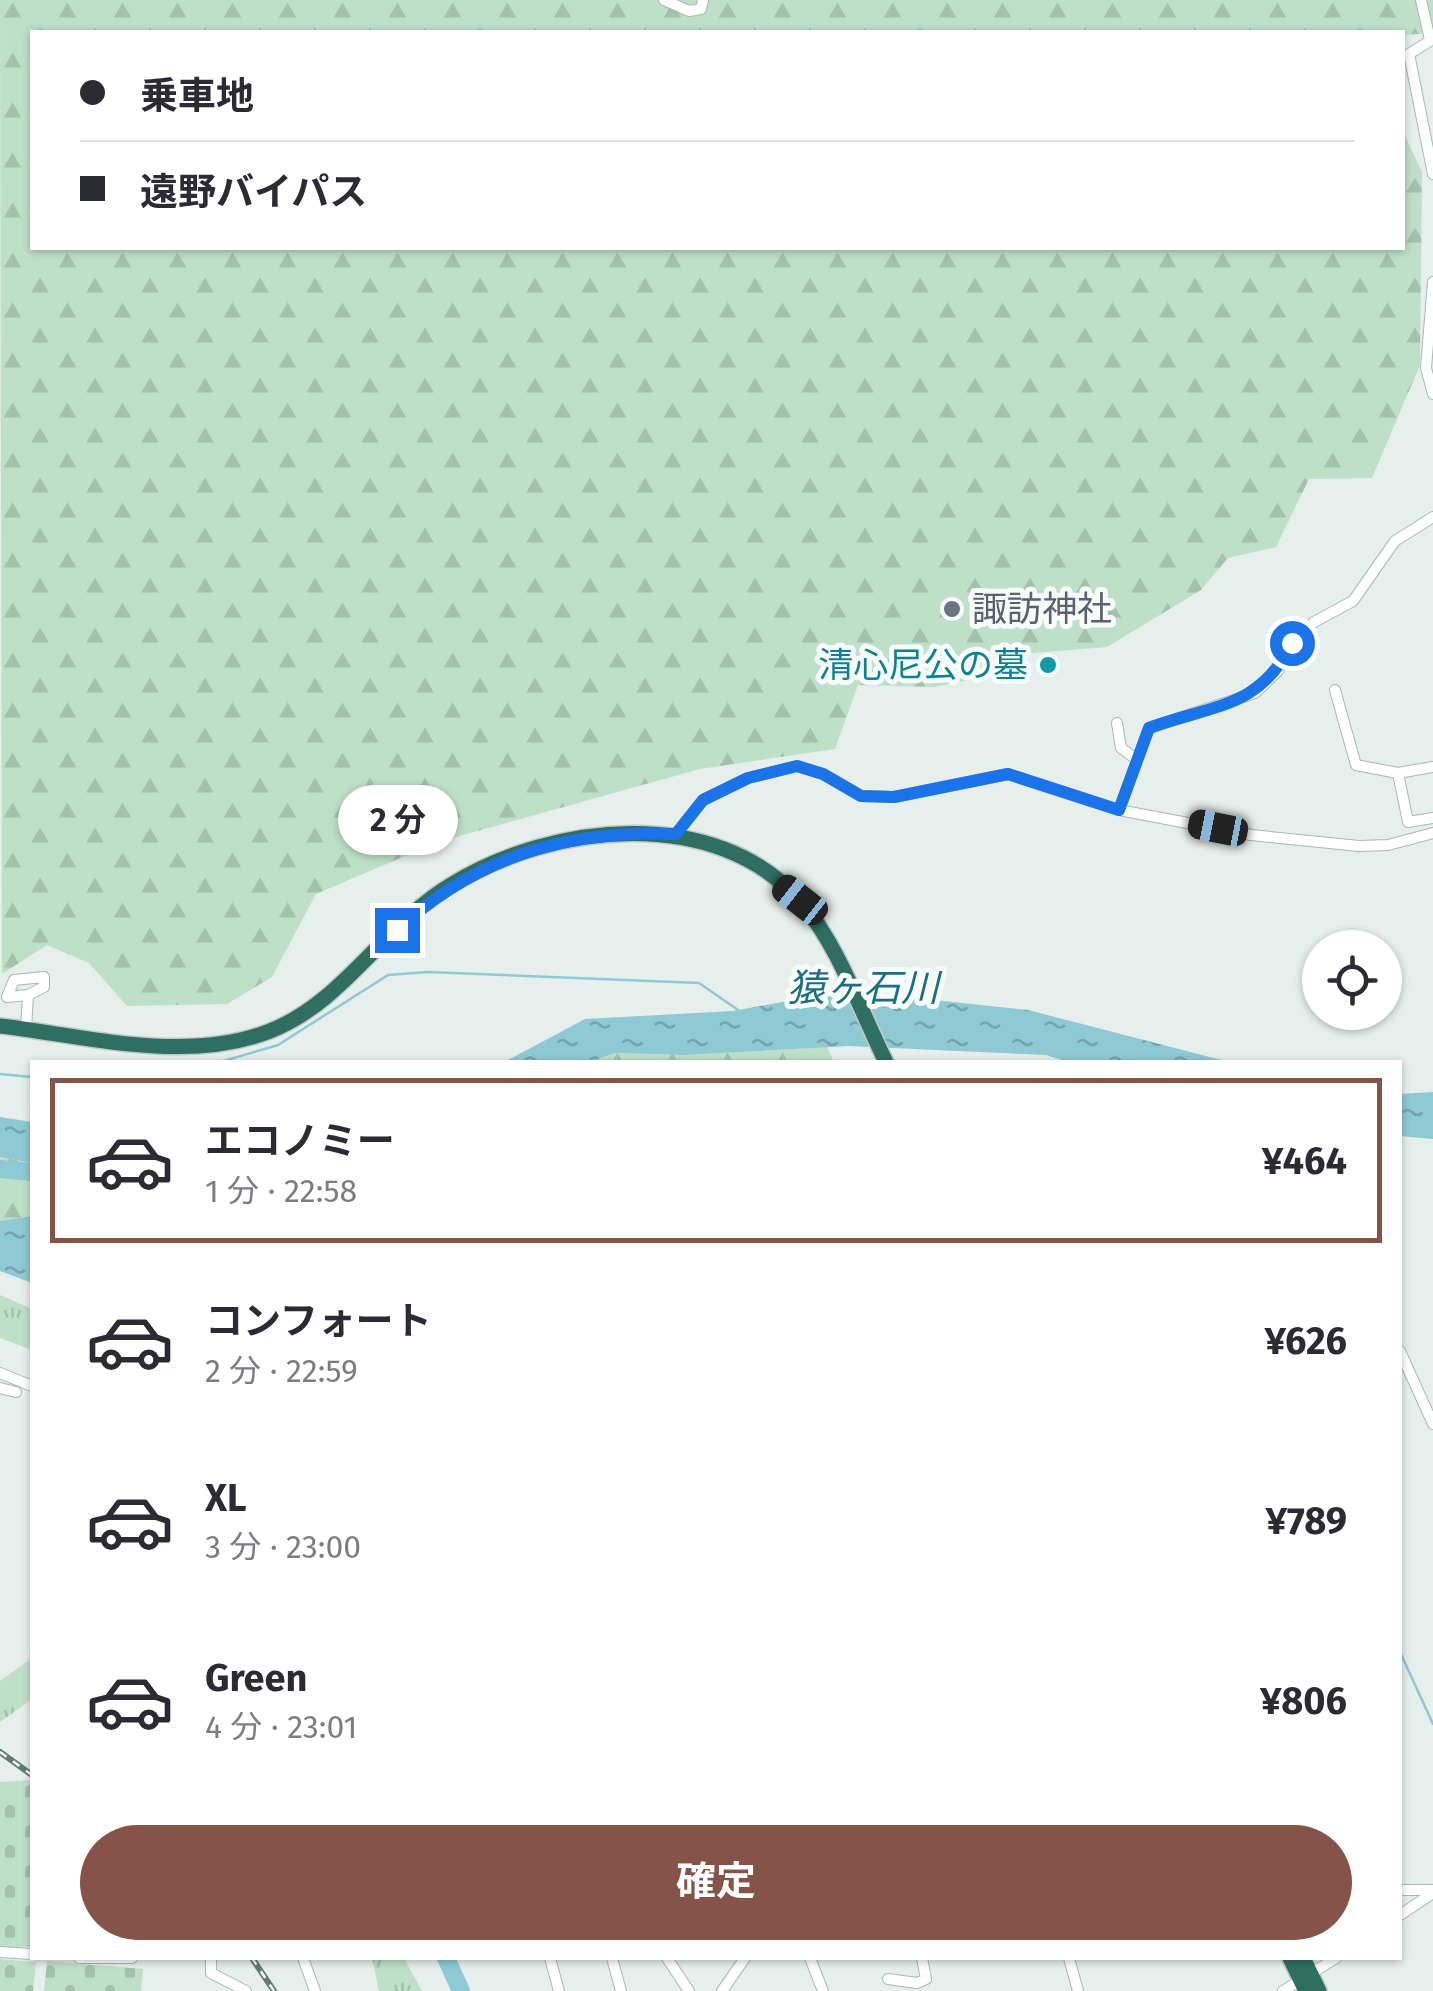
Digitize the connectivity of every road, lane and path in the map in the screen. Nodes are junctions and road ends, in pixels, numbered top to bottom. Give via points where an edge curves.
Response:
1 (664, 0) edge
2 (703, 0) edge
3 (1421, 0) edge
4 (1432, 40) edge
5 (1432, 167) edge
6 (1433, 282) edge
7 (1433, 394) edge
8 (1433, 517) edge
9 (1335, 690) dead end
10 (1117, 724) dead end
11 (1136, 758) junction
12 (1433, 766) edge
13 (1398, 773) junction
14 (1119, 810) junction
15 (1433, 818) edge
16 (1433, 833) edge
17 (676, 834) junction
18 (28, 995) dead end
19 (0, 1026) edge
20 (26, 1029) junction
21 (885, 1060) edge
22 (1402, 1356) edge
23 (0, 1373) edge
24 (30, 1385) edge
25 (0, 1388) edge
26 (16, 1392) dead end
27 (1433, 1424) edge
28 (1402, 1890) edge
29 (1433, 1891) edge
30 (1402, 1914) edge
31 (0, 1952) edge
32 (30, 1954) edge
33 (210, 1960) edge
34 (304, 1960) edge
35 (551, 1960) edge
36 (612, 1960) edge
37 (668, 1960) edge
38 (745, 1960) edge
39 (811, 1960) edge
40 (922, 1960) edge
41 (1070, 1960) edge
42 (1291, 1960) edge
43 (1334, 1960) edge
44 (888, 1979) dead end
45 (1306, 1982) edge
46 (246, 1991) edge
47 (315, 1991) edge
48 (559, 1991) edge
49 (621, 1991) edge
50 (689, 1991) edge
51 (722, 1991) edge
52 (823, 1991) edge
53 (1078, 1991) edge
54 (1284, 1991) edge
55 (1318, 1991) edge

1 - 2 street via 689,11 700,9
3 - 4 street
4 - 5 street via 1409,54
6 - 7 street via 1426,382
8 - 11 street via 1396,541 1353,602 1314,622 1292,643 1278,672 1255,693 1149,728
9 - 13 street via 1356,766
10 - 11 street via 1121,748
11 - 14 street
12 - 13 street
13 - 15 street via 1408,822
14 - 16 street via 1359,846
14 - 17 street via 1008,774 894,797 861,796 797,766 748,778 703,800
17 - 20 highway via 626,832 567,841 466,877 425,904 314,1009 243,1040 147,1044
17 - 21 highway via 754,864 800,900
18 - 20 street
19 - 20 highway
22 - 27 street
23 - 24 street
25 - 26 street
28 - 29 street
29 - 30 street
31 - 32 street
33 - 46 street via 211,1973
34 - 47 street
35 - 48 street
36 - 49 street
37 - 50 street
38 - 51 street
39 - 52 street
40 - 44 street via 926,1979
41 - 53 street
42 - 45 highway
43 - 45 street
45 - 54 street
45 - 55 highway

